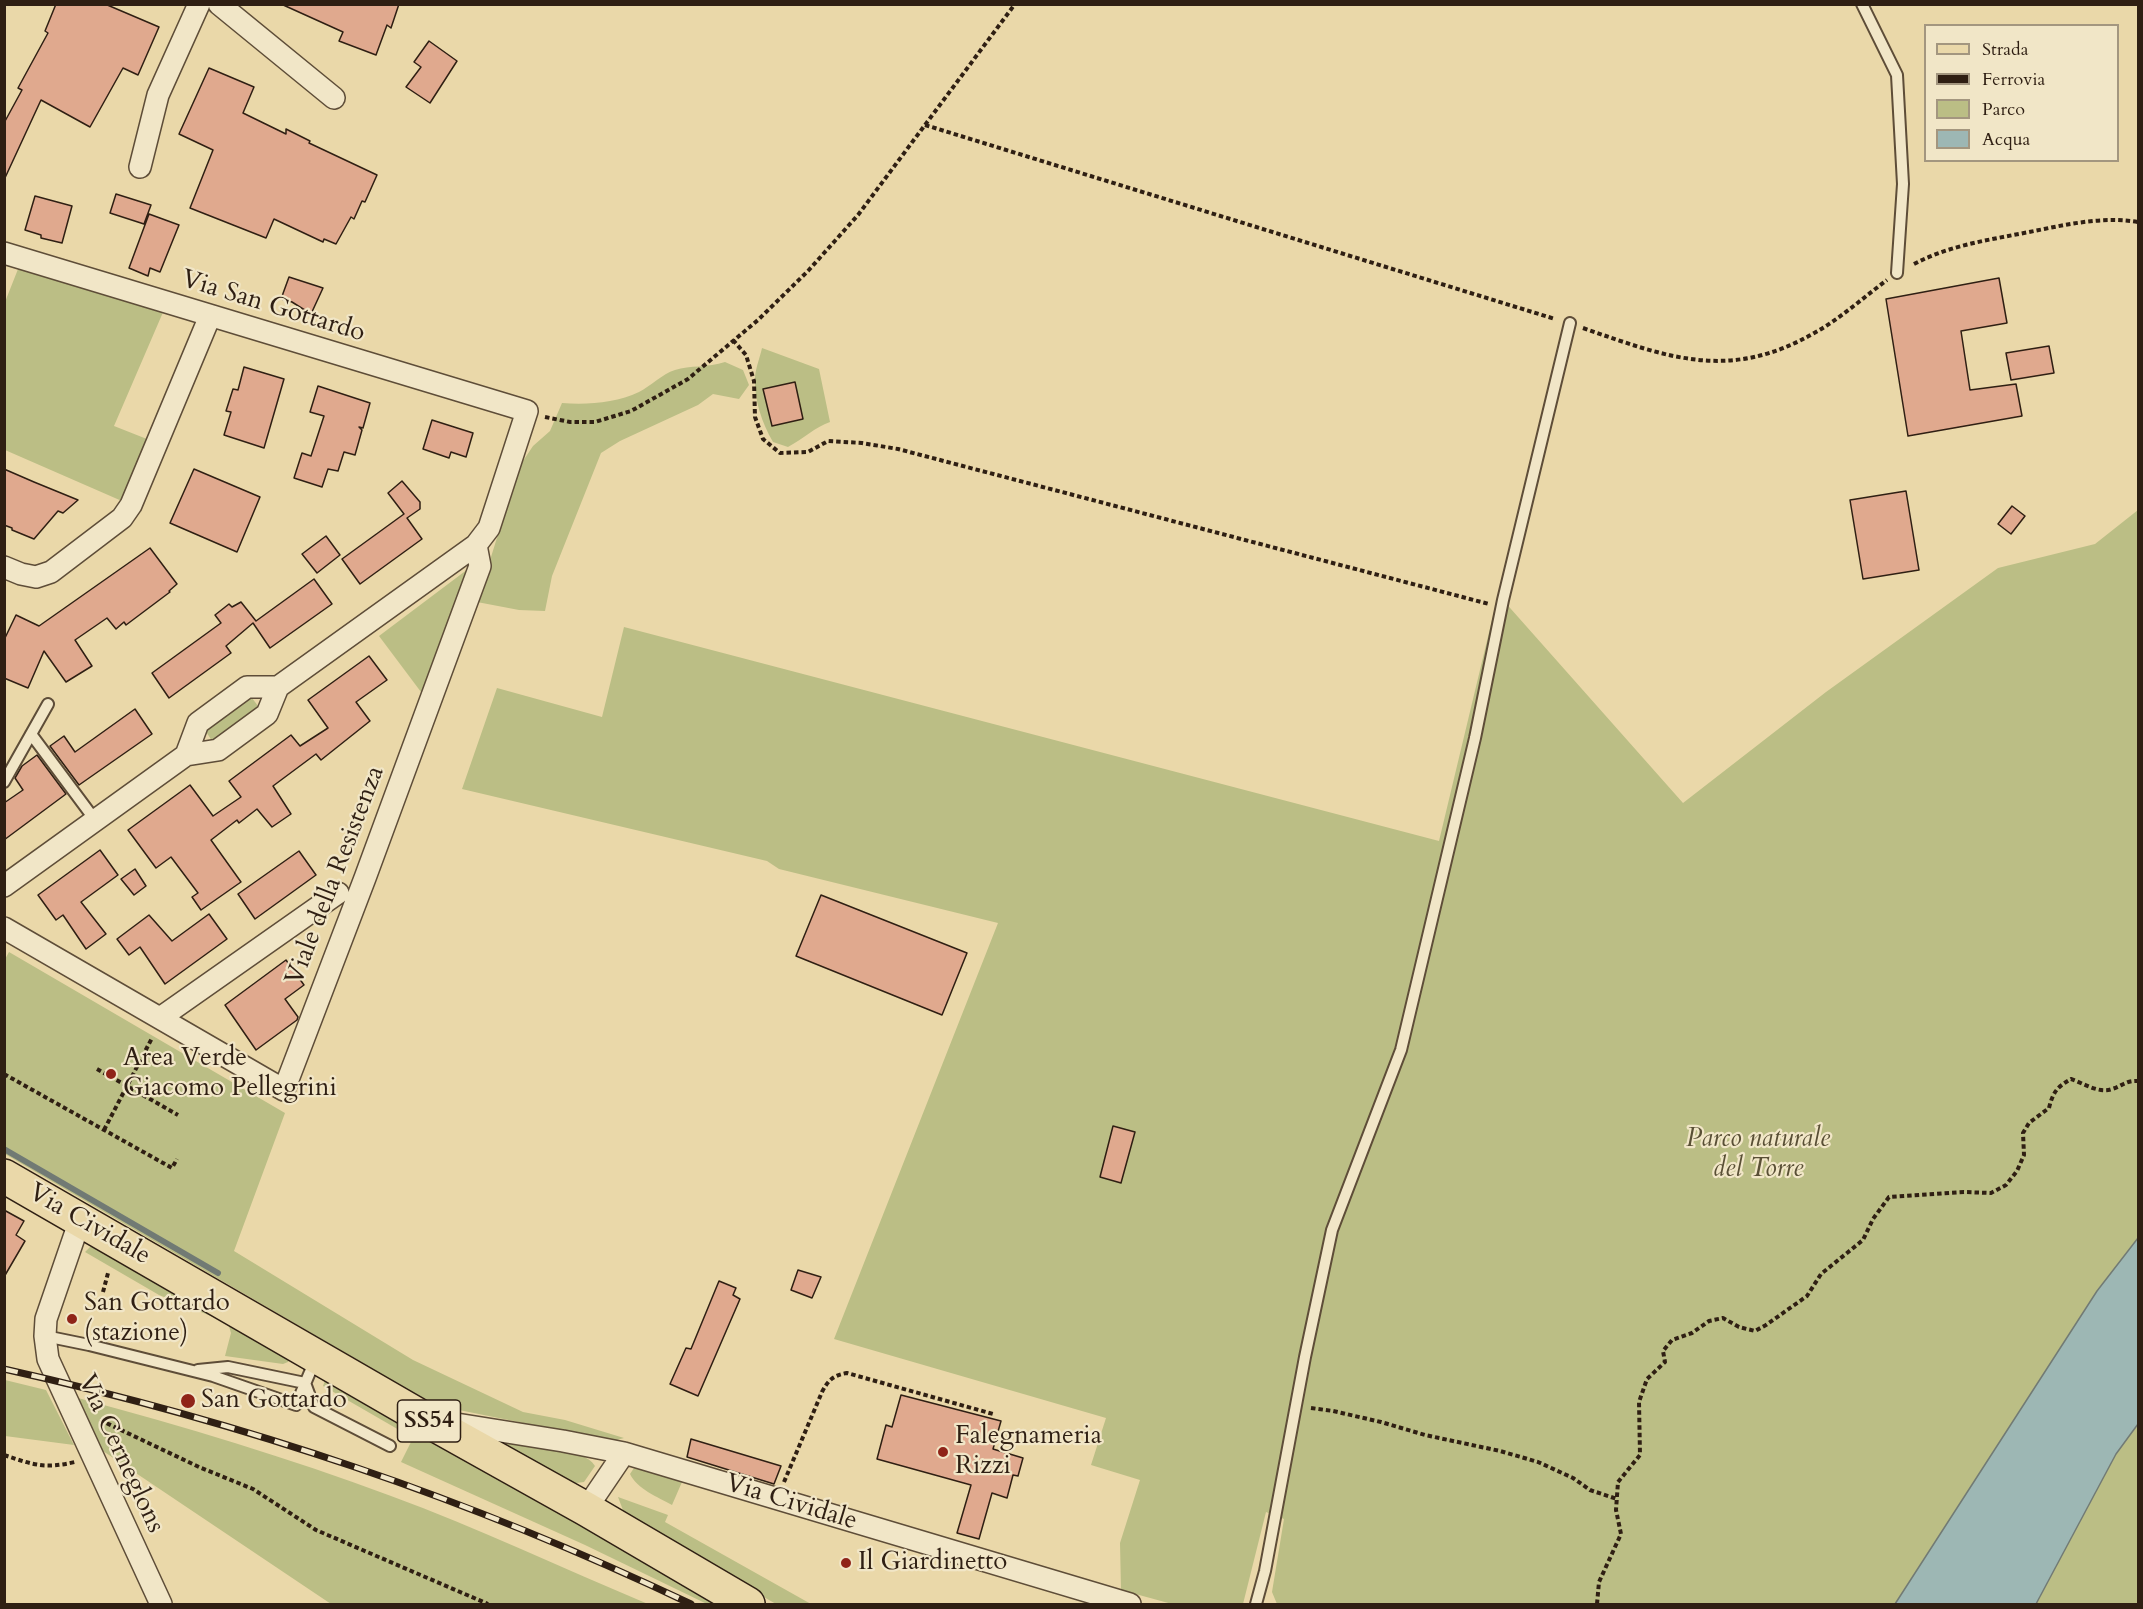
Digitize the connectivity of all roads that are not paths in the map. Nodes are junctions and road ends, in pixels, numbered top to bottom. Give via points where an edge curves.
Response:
1 (199, 4) edge
2 (219, 4) edge
3 (1862, 4) edge
4 (334, 98) dead end
5 (140, 167) dead end
6 (4, 253) edge
7 (1897, 273) road end
8 (210, 316) junction
9 (1570, 323) road end
10 (476, 545) junction
11 (4, 567) edge
12 (278, 687) junction
13 (48, 704) dead end
14 (31, 734) junction
15 (186, 755) junction
16 (4, 782) edge
17 (95, 820) junction
18 (4, 886) edge
19 (338, 893) dead end
20 (4, 928) edge
21 (160, 1018) junction
22 (4, 1176) edge
23 (81, 1220) junction
24 (45, 1336) junction
25 (192, 1370) junction
26 (311, 1370) junction
27 (423, 1418) junction
28 (390, 1446) dead end
29 (627, 1447) junction
30 (586, 1509) junction
31 (161, 1605) edge
32 (748, 1605) edge
33 (1130, 1605) edge
34 (1256, 1605) edge

1 - 5 street via 158,96
2 - 4 street
3 - 7 lane via 1897,75 1903,184
6 - 8 street, Via San Gottardo
8 - 10 street, Via San Gottardo via 527,411 489,528
8 - 11 street via 131,505 122,518 51,573 36,577
9 - 34 lane via 1401,1050 1332,1230
10 - 12 street
10 - 21 street, Viale della Resistenza via 480,566 284,1090
12 - 15 street via 267,714 218,750
12 - 15 street via 247,687 227,701 198,723
13 - 14 lane
14 - 16 lane
14 - 17 lane
15 - 17 street
17 - 18 street
19 - 21 street, Viale della Resistenza
20 - 21 street, Viale della Resistenza
22 - 23 main road, Via Cividale
23 - 24 street, Via Cerneglons via 49,1308
23 - 26 main road, Via Cividale / SS54
24 - 25 lane
24 - 31 street, Via Cerneglons via 48,1359 72,1415
25 - 26 lane
25 - 26 lane via 296,1406
26 - 27 main road, Via Cividale / SS54
26 - 28 lane via 314,1407
27 - 29 street, Via Cividale
27 - 30 main road, Via Cividale / SS54
29 - 30 street
29 - 33 street, Via Cividale via 777,1499
30 - 32 main road, Via Cividale / SS54

